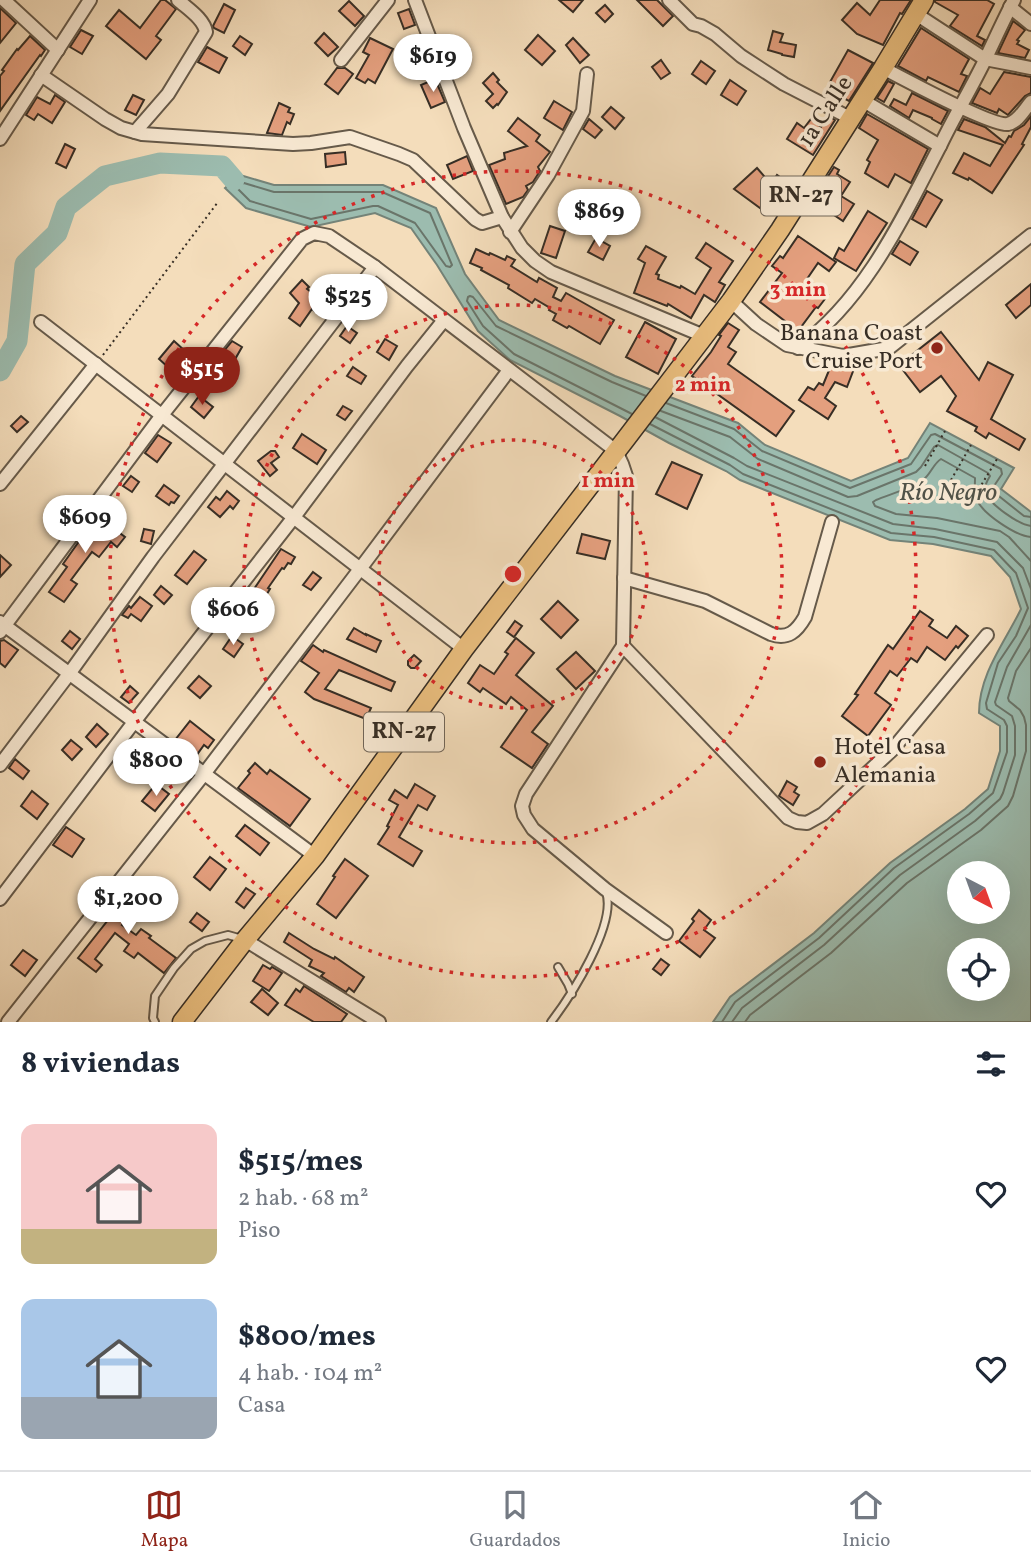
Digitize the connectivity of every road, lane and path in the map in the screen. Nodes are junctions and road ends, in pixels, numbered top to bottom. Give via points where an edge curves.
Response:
1 (4, 0) edge
2 (90, 0) edge
3 (178, 0) edge
4 (388, 0) edge
5 (428, 0) edge
6 (669, 0) edge
7 (1012, 4) edge
8 (418, 6) edge
9 (920, 7) edge
10 (1031, 24) edge
11 (58, 50) junction
12 (985, 59) junction
13 (341, 61) dead end
14 (883, 68) junction
15 (1031, 68) edge
16 (587, 74) dead end
17 (41, 75) junction
18 (862, 100) junction
19 (1031, 102) edge
20 (960, 107) junction
21 (850, 118) junction
22 (135, 132) junction
23 (0, 139) edge
24 (940, 146) junction
25 (218, 202) dead end
26 (502, 217) junction
27 (510, 232) junction
28 (1031, 235) edge
29 (375, 267) junction
30 (731, 300) junction
31 (444, 320) junction
32 (41, 322) dead end
33 (704, 336) junction
34 (798, 348) junction
35 (96, 364) junction
36 (509, 370) junction
37 (162, 415) junction
38 (944, 431) dead end
39 (971, 445) dead end
40 (621, 446) junction
41 (997, 459) dead end
42 (224, 463) junction
43 (925, 466) dead end
44 (951, 480) dead end
45 (0, 484) edge
46 (976, 494) dead end
47 (294, 517) junction
48 (832, 523) dead end
49 (360, 569) junction
50 (624, 578) junction
51 (2, 627) edge
52 (986, 635) dead end
53 (623, 646) junction
54 (464, 649) junction
55 (69, 674) junction
56 (134, 722) junction
57 (0, 765) edge
58 (204, 774) junction
59 (314, 856) junction
60 (605, 889) junction
61 (0, 899) edge
62 (666, 933) dead end
63 (245, 940) junction
64 (558, 967) dead end
65 (572, 994) junction
66 (8, 1022) edge
67 (155, 1022) edge
68 (181, 1022) edge
69 (379, 1022) edge
70 (551, 1022) edge

1 - 11 street
2 - 11 street
3 - 22 street via 203,22 206,32 168,94
4 - 13 street
5 - 8 street
6 - 21 street via 693,24 715,34 752,63
7 - 10 street
7 - 12 street
8 - 26 street
9 - 12 street
9 - 14 main road, 1a Calle / RN-27
11 - 17 street
12 - 15 street
12 - 20 street
14 - 18 main road, 1a Calle / RN-27
14 - 20 street
16 - 27 street via 583,111
17 - 22 street via 105,119
17 - 23 street
18 - 21 main road, 1a Calle / RN-27
18 - 24 street
19 - 20 street via 1018,119 1000,125
20 - 24 street
21 - 30 main road, 1a Calle / RN-27
22 - 26 street via 293,144 350,137 413,160 475,219 482,222
24 - 34 street via 891,240 857,290
25 - 35 path
26 - 27 street
27 - 33 street via 528,254 551,271
28 - 34 street via 889,348 843,356
29 - 31 street
29 - 37 street via 329,236 314,233 302,239
29 - 42 street
30 - 33 main road, 1a Calle / RN-27
30 - 34 street via 756,324
31 - 36 street
31 - 47 street
32 - 35 street
33 - 40 main road, 1a Calle / RN-27
35 - 37 street
35 - 45 street
36 - 40 street
36 - 49 street
37 - 42 street
37 - 51 street
38 - 43 path
39 - 44 path
40 - 50 street via 626,476
40 - 54 main road, RN-27
41 - 46 path
42 - 47 street
42 - 55 street
47 - 49 street
47 - 56 street
48 - 50 street via 804,617 788,636 771,634 705,601
49 - 54 street
49 - 58 street
50 - 53 street
51 - 55 street
52 - 53 street via 892,750 823,814 807,823 788,818
53 - 60 street via 522,806 534,829
54 - 59 main road, RN-27
55 - 56 street
55 - 57 street
56 - 58 street
56 - 61 street
58 - 59 street
58 - 66 street
59 - 63 main road, RN-27
60 - 62 street
60 - 65 lane via 608,913
63 - 67 lane via 228,935 191,949 155,996
63 - 68 main road, RN-27
63 - 69 street
64 - 65 lane
65 - 70 lane

